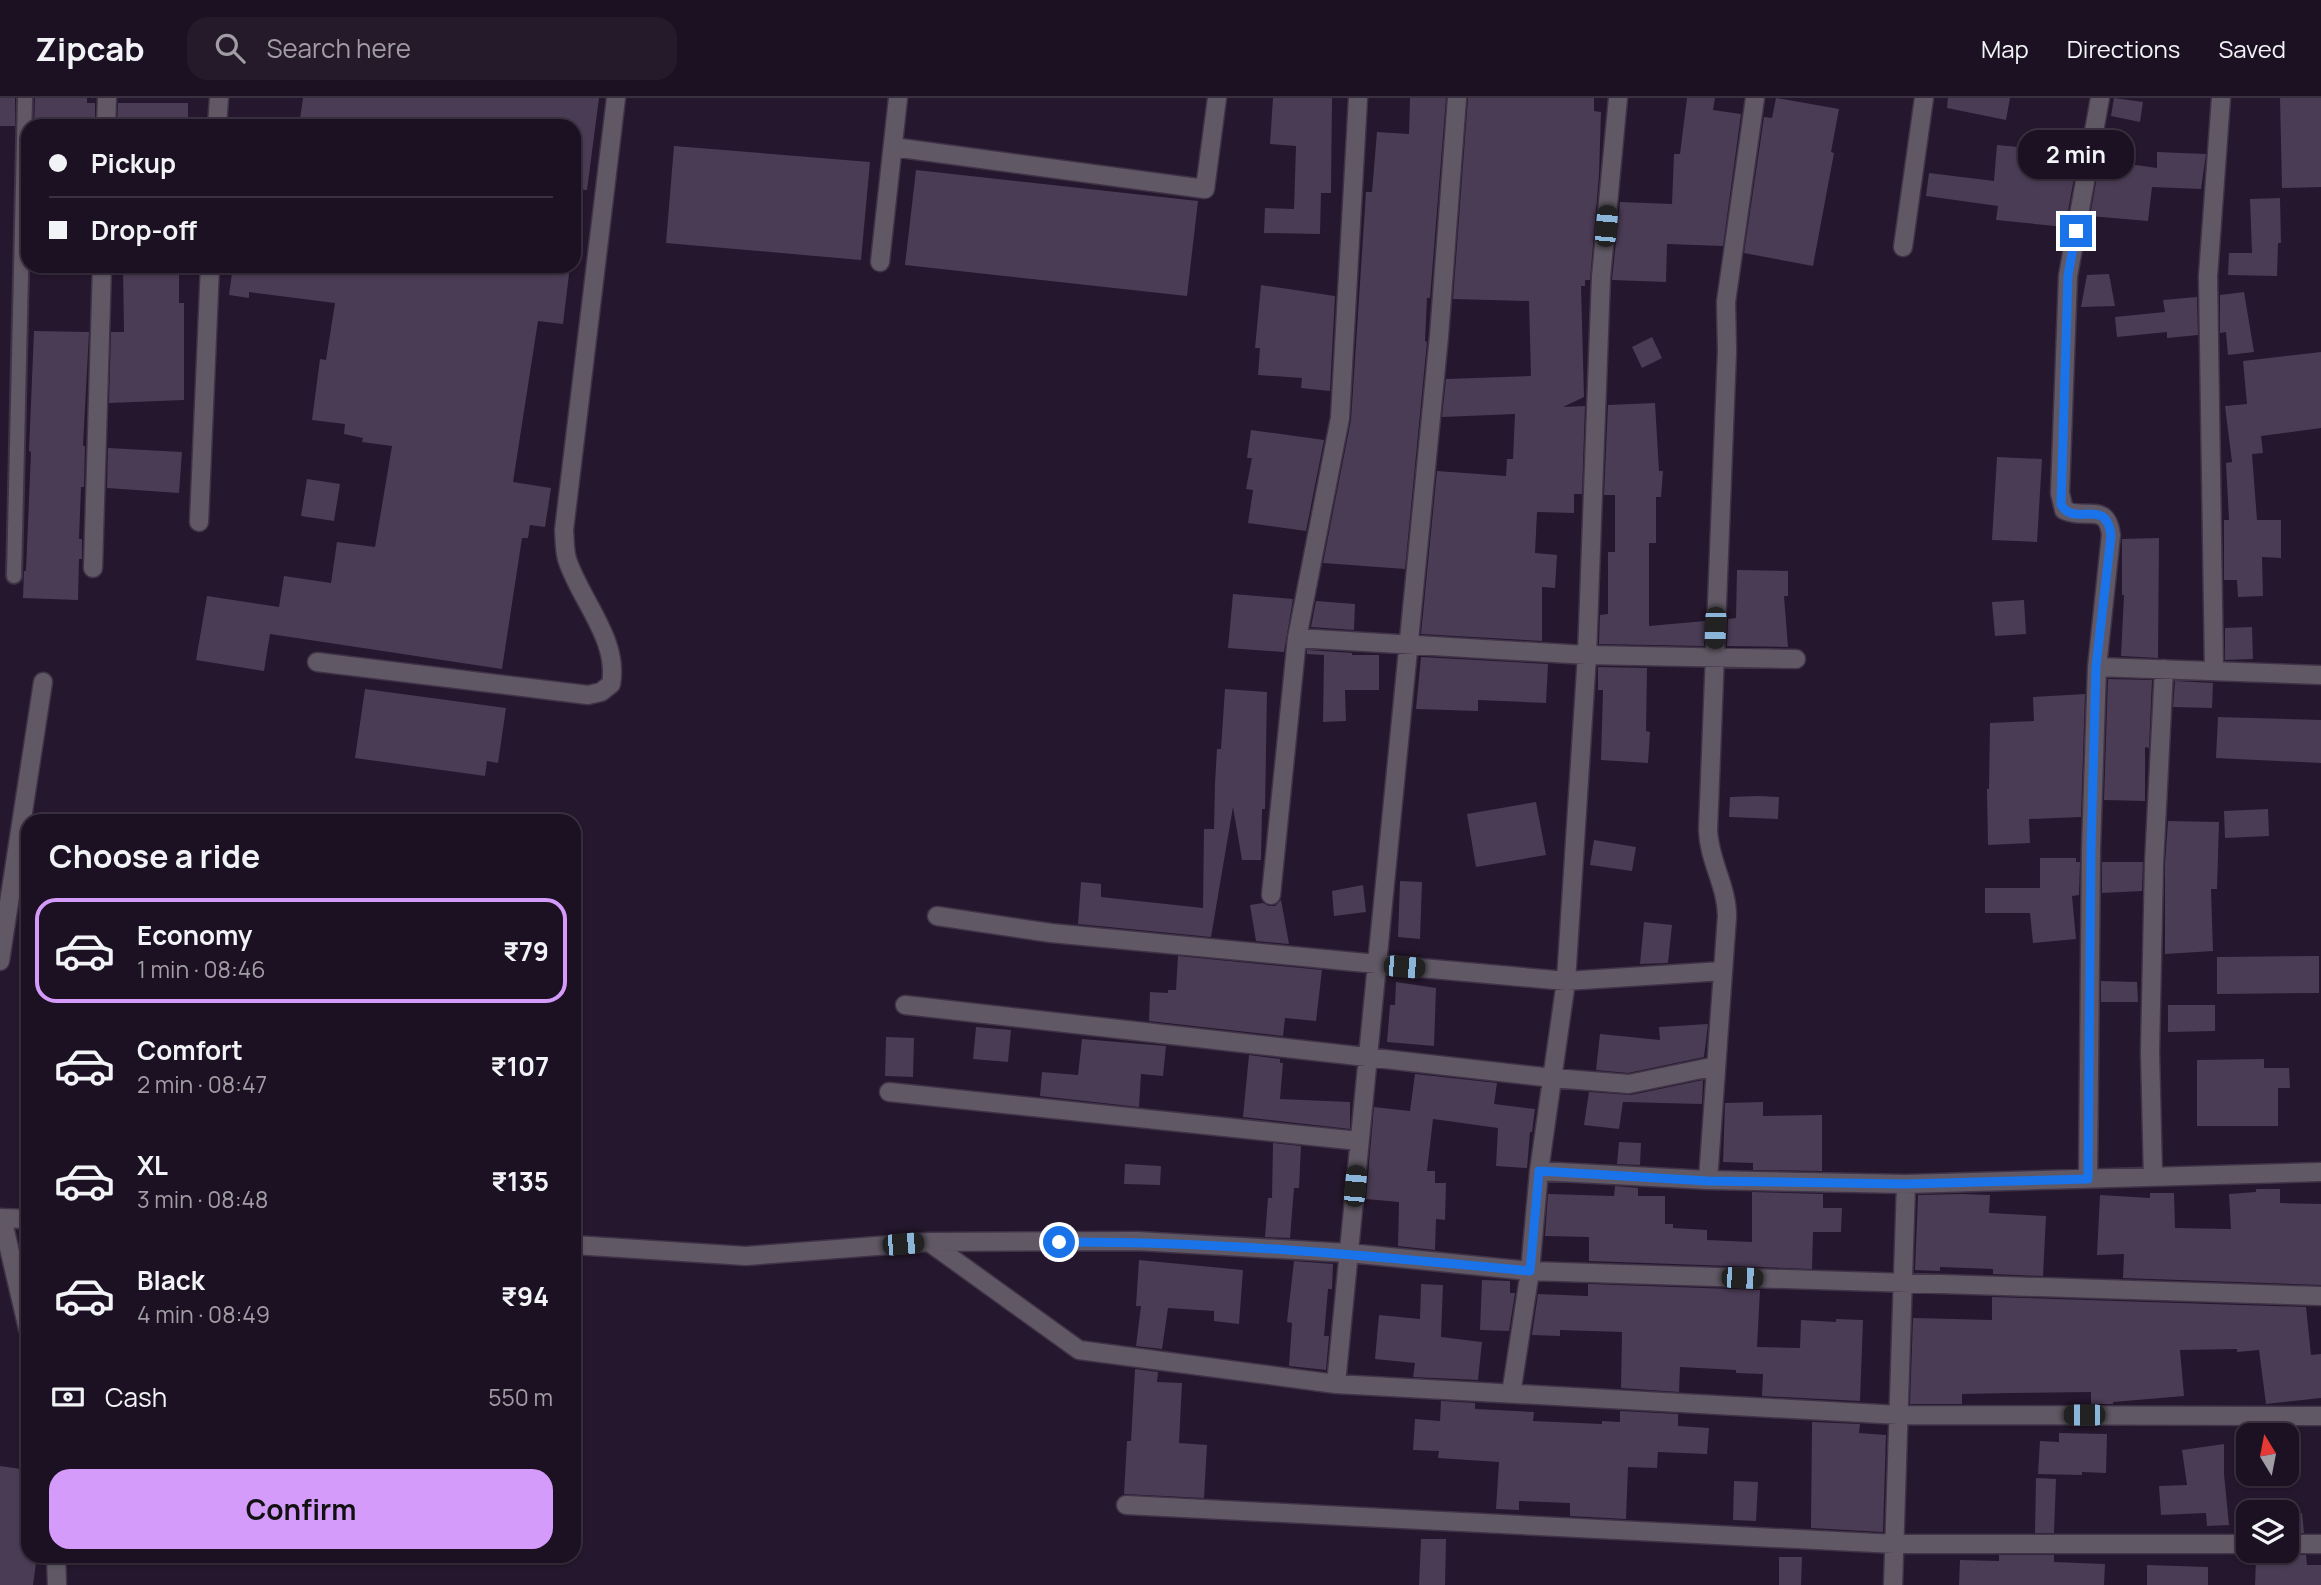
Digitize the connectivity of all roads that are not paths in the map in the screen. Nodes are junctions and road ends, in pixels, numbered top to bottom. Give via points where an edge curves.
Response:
1 (25, 98) edge
2 (107, 98) edge
3 (219, 98) edge
4 (616, 98) edge
5 (898, 98) edge
6 (1217, 98) edge
7 (1358, 98) edge
8 (1457, 98) edge
9 (1618, 98) edge
10 (1755, 98) edge
11 (1924, 98) edge
12 (2099, 98) edge
13 (2221, 98) edge
14 (25, 119) edge
15 (106, 119) edge
16 (218, 119) edge
17 (892, 147) junction
18 (1903, 247) dead end
19 (880, 261) dead end
20 (21, 272) edge
21 (102, 273) edge
22 (210, 273) edge
23 (199, 522) dead end
24 (93, 568) dead end
25 (14, 576) dead end
26 (1297, 638) junction
27 (1407, 646) junction
28 (1587, 654) junction
29 (1714, 656) junction
30 (1796, 659) dead end
31 (317, 662) dead end
32 (2096, 667) junction
33 (2164, 670) junction
34 (2214, 671) junction
35 (2321, 675) edge
36 (43, 682) dead end
37 (23, 814) edge
38 (21, 825) edge
39 (1271, 895) dead end
40 (937, 916) dead end
41 (0, 961) edge
42 (1377, 964) junction
43 (1723, 971) junction
44 (1566, 981) junction
45 (905, 1005) dead end
46 (1369, 1057) junction
47 (1716, 1066) junction
48 (1553, 1079) junction
49 (889, 1092) dead end
50 (1359, 1141) junction
51 (1539, 1171) junction
52 (2321, 1172) edge
53 (2153, 1177) junction
54 (2088, 1179) junction
55 (1708, 1181) junction
56 (1906, 1184) junction
57 (1, 1218) edge
58 (21, 1219) edge
59 (929, 1242) junction
60 (581, 1245) edge
61 (1349, 1253) junction
62 (1530, 1271) junction
63 (1902, 1283) junction
64 (2321, 1296) edge
65 (21, 1300) edge
66 (1336, 1384) junction
67 (1511, 1394) junction
68 (1899, 1415) junction
69 (2321, 1416) edge
70 (1126, 1505) dead end
71 (1895, 1544) junction
72 (2236, 1544) edge
73 (2299, 1544) edge
74 (2321, 1544) edge
75 (56, 1563) edge
76 (57, 1585) edge
77 (1893, 1585) edge

1 - 14 lane
2 - 15 street
3 - 16 street
4 - 31 street via 564,530 567,559 611,651 611,684 589,695
5 - 17 street
6 - 17 street via 1205,188
7 - 26 street via 1340,418
8 - 27 street
9 - 28 street via 1601,276
10 - 29 street via 1726,302
11 - 18 street
12 - 32 street via 2068,276 2061,504 2071,514 2105,516 2110,524
13 - 34 street via 2208,283
17 - 19 street
20 - 25 lane
21 - 24 street
22 - 23 street
26 - 27 street
26 - 39 street
27 - 28 street
27 - 42 street
28 - 29 street
28 - 44 street
29 - 30 street
29 - 43 street via 1709,844 1727,902
32 - 33 street
32 - 54 street
33 - 34 street
33 - 53 street via 2150,1038
34 - 35 street
36 - 37 street
38 - 41 street
40 - 42 street via 1051,933
42 - 44 street
42 - 46 street
43 - 44 street
43 - 47 street
44 - 48 street
45 - 46 street
46 - 48 street
46 - 50 street
47 - 48 street via 1629,1084
47 - 55 street
48 - 51 street
49 - 50 street
50 - 61 street
51 - 55 street
51 - 62 street
52 - 53 street
53 - 54 street
54 - 56 street
55 - 56 street
56 - 63 street
57 - 58 street
57 - 65 street
59 - 60 street via 746,1256
59 - 61 street via 1137,1241
59 - 66 street via 1079,1350
61 - 62 street
61 - 66 street
62 - 63 street
62 - 67 street
63 - 64 street
63 - 68 street
66 - 67 street
67 - 68 street
68 - 69 street
68 - 71 street
70 - 71 street
71 - 72 street
71 - 77 street
73 - 74 street
75 - 76 street

